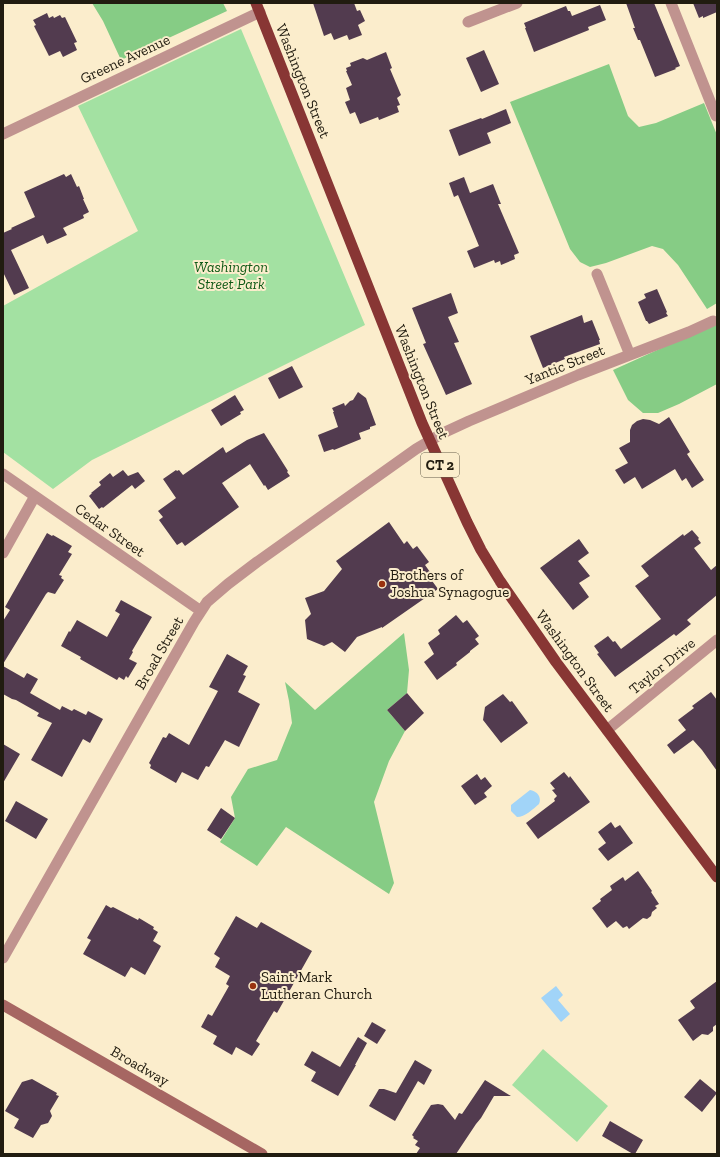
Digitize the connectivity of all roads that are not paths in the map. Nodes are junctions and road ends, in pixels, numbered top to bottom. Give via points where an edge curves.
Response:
1 (517, 3) edge
2 (671, 3) edge
3 (258, 7) edge
4 (468, 22) dead end
5 (716, 116) dead end
6 (3, 134) edge
7 (597, 274) dead end
8 (713, 321) dead end
9 (630, 355) junction
10 (430, 440) junction
11 (3, 474) edge
12 (35, 496) junction
13 (3, 553) edge
14 (201, 611) junction
15 (717, 640) edge
16 (607, 730) junction
17 (717, 877) edge
18 (3, 958) edge
19 (3, 1004) edge
20 (262, 1154) edge

1 - 4 street
2 - 5 street
3 - 6 street, Greene Avenue
3 - 10 highway, Washington Street / CT 2
7 - 9 street
8 - 9 street, Yantic Street
9 - 10 street, Yantic Street via 476,418
10 - 14 street, Broad Street via 257,562 212,597
10 - 16 highway, Washington Street / CT 2 via 467,522 497,576
11 - 12 street, Cedar Street
12 - 13 street
12 - 14 street, Cedar Street
14 - 18 street, Broad Street
15 - 16 street, Taylor Drive
16 - 17 highway, Washington Street / CT 2
19 - 20 main road, Broadway

